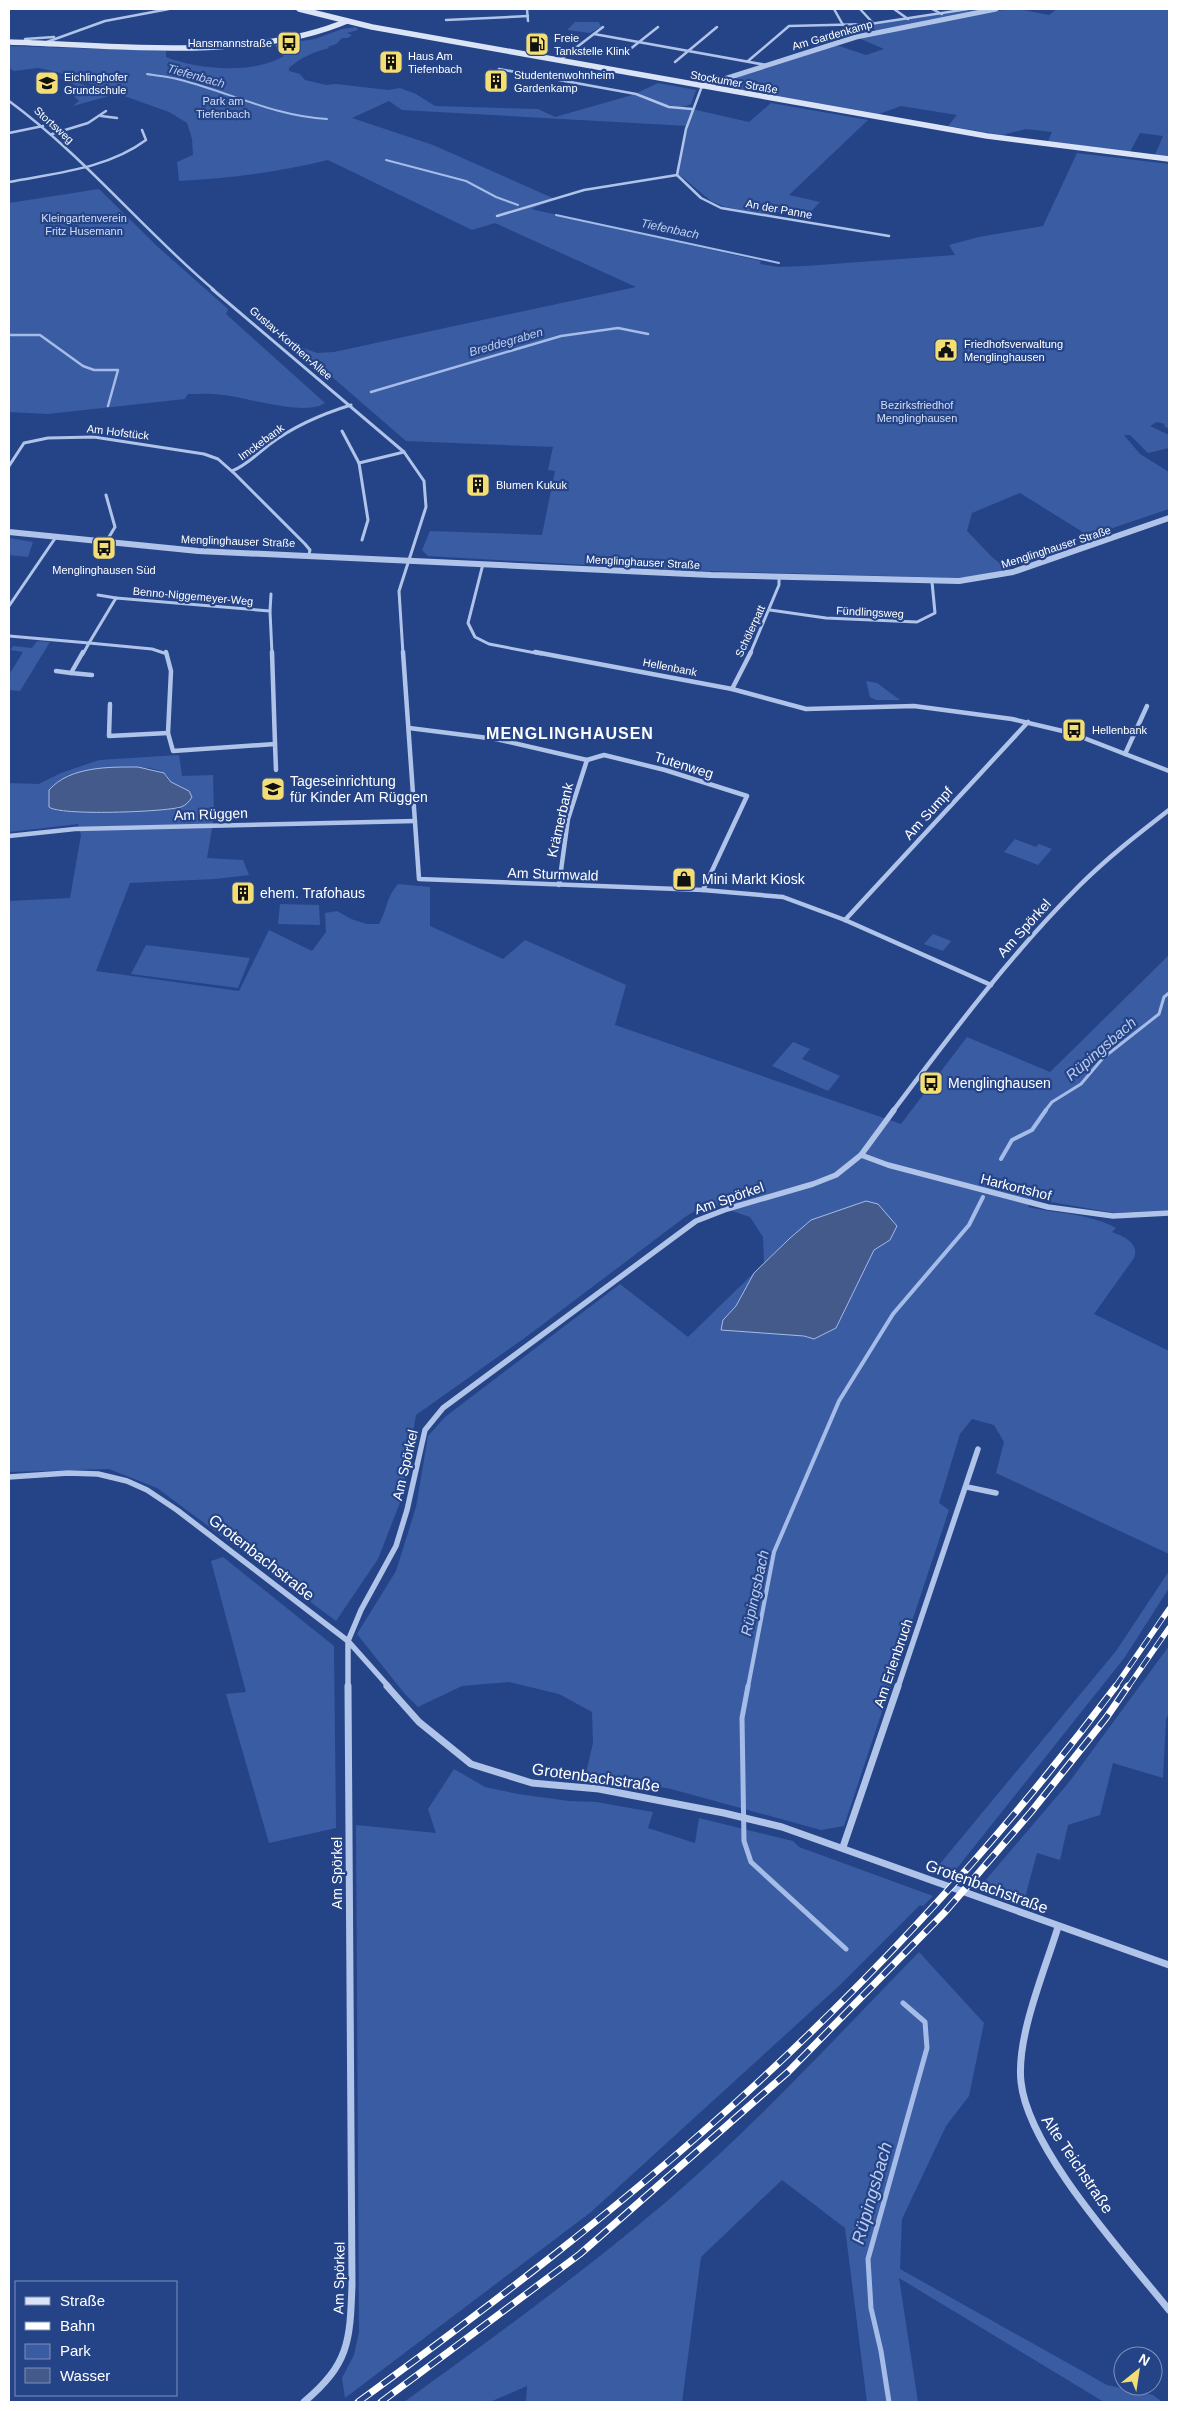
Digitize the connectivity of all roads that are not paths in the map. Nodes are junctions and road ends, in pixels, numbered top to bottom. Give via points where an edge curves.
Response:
1 (169, 9) edge
2 (300, 9) edge
3 (527, 9) edge
4 (834, 9) edge
5 (860, 9) edge
6 (894, 9) edge
7 (932, 9) edge
8 (968, 9) edge
9 (996, 9) edge
10 (942, 14) junction
11 (528, 16) junction
12 (446, 20) dead end
13 (528, 20) dead end
14 (908, 20) junction
15 (347, 21) junction
16 (871, 23) junction
17 (858, 24) junction
18 (842, 25) junction
19 (658, 27) dead end
20 (717, 27) dead end
21 (603, 28) dead end
22 (861, 28) dead end
23 (878, 32) junction
24 (594, 34) junction
25 (57, 36) junction
26 (25, 38) dead end
27 (9, 42) edge
28 (639, 42) junction
29 (43, 43) junction
30 (689, 51) junction
31 (624, 54) dead end
32 (560, 60) junction
33 (748, 61) junction
34 (675, 62) dead end
35 (766, 65) junction
36 (499, 69) dead end
37 (702, 86) junction
38 (9, 101) edge
39 (692, 109) junction
40 (106, 111) dead end
41 (101, 116) junction
42 (117, 118) dead end
43 (43, 126) junction
44 (142, 130) dead end
45 (9, 133) edge
46 (52, 134) junction
47 (1169, 159) edge
48 (84, 165) junction
49 (677, 175) junction
50 (9, 182) edge
51 (497, 216) dead end
52 (889, 236) dead end
53 (351, 405) junction
54 (342, 431) dead end
55 (404, 452) junction
56 (358, 463) junction
57 (9, 466) edge
58 (232, 470) junction
59 (106, 495) dead end
60 (1169, 518) edge
61 (9, 532) edge
62 (56, 537) junction
63 (362, 540) dead end
64 (106, 542) junction
65 (309, 554) junction
66 (408, 560) junction
67 (483, 564) junction
68 (779, 578) junction
69 (932, 582) junction
70 (271, 594) dead end
71 (98, 595) dead end
72 (116, 598) junction
73 (9, 606) edge
74 (770, 610) junction
75 (270, 611) junction
76 (9, 636) edge
77 (88, 644) junction
78 (56, 671) dead end
79 (71, 673) junction
80 (92, 675) dead end
81 (732, 689) junction
82 (110, 704) dead end
83 (1147, 706) dead end
84 (1028, 722) junction
85 (409, 728) junction
86 (168, 733) junction
87 (275, 744) junction
88 (1125, 754) junction
89 (587, 760) junction
90 (276, 770) dead end
91 (1169, 771) edge
92 (1169, 810) edge
93 (415, 821) junction
94 (9, 836) edge
95 (559, 885) junction
96 (703, 890) junction
97 (845, 920) junction
98 (991, 985) junction
99 (861, 1155) junction
100 (1169, 1213) edge
101 (978, 1449) dead end
102 (9, 1476) edge
103 (968, 1487) junction
104 (996, 1493) dead end
105 (348, 1641) junction
106 (843, 1848) junction
107 (1058, 1927) junction
108 (1169, 1965) edge
109 (1169, 2310) edge
110 (304, 2402) edge

1 - 25 street via 132,15
2 - 15 main road, Stockumer Straße
3 - 11 street
4 - 18 street
5 - 16 street
6 - 14 street
7 - 10 street
8 - 10 street
9 - 23 street, Am Gardenkamp
10 - 14 street
11 - 12 street
11 - 13 street
14 - 16 street
15 - 29 main road via 311,36 241,44 158,48
15 - 32 main road, Stockumer Straße
16 - 17 street
16 - 23 street
17 - 18 street
17 - 22 street
18 - 33 street via 790,26
19 - 28 street
20 - 30 street
21 - 24 street
23 - 35 street, Am Gardenkamp
24 - 28 street
24 - 32 street
25 - 26 street
25 - 29 street
27 - 29 main road
28 - 30 street
28 - 31 street
30 - 33 street
30 - 34 street
32 - 37 main road, Stockumer Straße
33 - 35 street
35 - 37 street, Am Gardenkamp
36 - 39 street via 636,94 669,107
37 - 39 street
37 - 47 main road, Stockumer Straße via 987,136
38 - 43 street, Stortsweg
39 - 49 street
40 - 41 street
41 - 42 street
41 - 46 street via 76,128
43 - 45 street
43 - 46 street, Stortsweg
44 - 48 street via 146,140 138,148 114,159
46 - 48 street, Stortsweg
48 - 50 street
48 - 53 street, Gustav-Korthen-Allee via 175,257
49 - 51 street via 584,190
49 - 52 street, An der Panne via 701,198 721,208
53 - 55 street, Gustav-Korthen-Allee
53 - 58 street, Imckebank via 306,422 270,445 247,465
54 - 56 street
55 - 56 street
55 - 66 street, Gustav-Korthen-Allee via 424,481 426,507
56 - 63 street via 368,520
57 - 58 street, Am Hofstück via 26,442 86,436 204,454 218,459
58 - 65 street, Imckebank via 305,544
59 - 64 street via 115,527
60 - 69 street, Menglinghauser Straße via 1013,572 981,579
61 - 62 street, Menglinghauser Straße
62 - 64 street, Menglinghauser Straße
62 - 73 street
64 - 65 street, Menglinghauser Straße via 198,550
65 - 66 street, Menglinghauser Straße
66 - 67 street, Menglinghauser Straße
66 - 85 street, Am Sturmwald via 398,590
67 - 68 street, Menglinghauser Straße
67 - 81 street, Hellenbank via 468,624 480,641
68 - 69 street, Menglinghauser Straße
68 - 74 street, Schölerpatt
69 - 74 street, Fündlingsweg via 935,613 917,622 834,619
70 - 75 street, Benno-Niggemeyer-Weg
71 - 72 street, Benno-Niggemeyer-Weg
72 - 75 street, Benno-Niggemeyer-Weg
72 - 77 street, Benno-Niggemeyer-Weg
74 - 81 street, Schölerpatt
75 - 87 street, Benno-Niggemeyer-Weg
76 - 77 street
77 - 79 street, Benno-Niggemeyer-Weg
77 - 86 street via 167,653 171,671
78 - 79 street
79 - 80 street
81 - 84 street, Hellenbank via 806,709 914,706
82 - 86 street via 109,736
83 - 88 street
84 - 88 street, Hellenbank via 1061,730
84 - 97 street, Am Sumpf
85 - 89 street, Tutenweg via 496,739
85 - 93 street, Am Sturmwald
86 - 87 street via 173,751
87 - 90 street, Benno-Niggemeyer-Weg
88 - 91 street, Hellenbank
89 - 95 street, Krämerbank via 568,818
89 - 96 street, Tutenweg via 604,755 619,758 747,796
92 - 98 street, Am Spörkel via 1076,889
93 - 94 street, Am Rüggen via 75,828
93 - 95 street, Am Sturmwald via 419,879
95 - 96 street, Am Sturmwald
96 - 97 street, Am Sturmwald via 783,897
97 - 98 street, Am Sturmwald
98 - 99 street, Am Spörkel
99 - 100 street, Harkortshof via 1048,1207 1113,1216
99 - 105 street, Am Spörkel via 836,1175 696,1221 443,1408 425,1430 408,1510 396,1546
101 - 103 street, Am Erlenbruch
102 - 105 street, Grotenbachstraße via 85,1473 128,1482 148,1491
103 - 104 street
103 - 106 street, Am Erlenbruch
105 - 106 street, Grotenbachstraße via 419,1722 471,1764 532,1783 599,1789 724,1813 782,1827
105 - 110 street, Am Spörkel via 351,2336 335,2372 323,2388
106 - 107 street, Grotenbachstraße
107 - 108 street, Grotenbachstraße
107 - 109 street, Alte Teichstraße via 1024,2049 1021,2082 1024,2103 1033,2125 1063,2172

